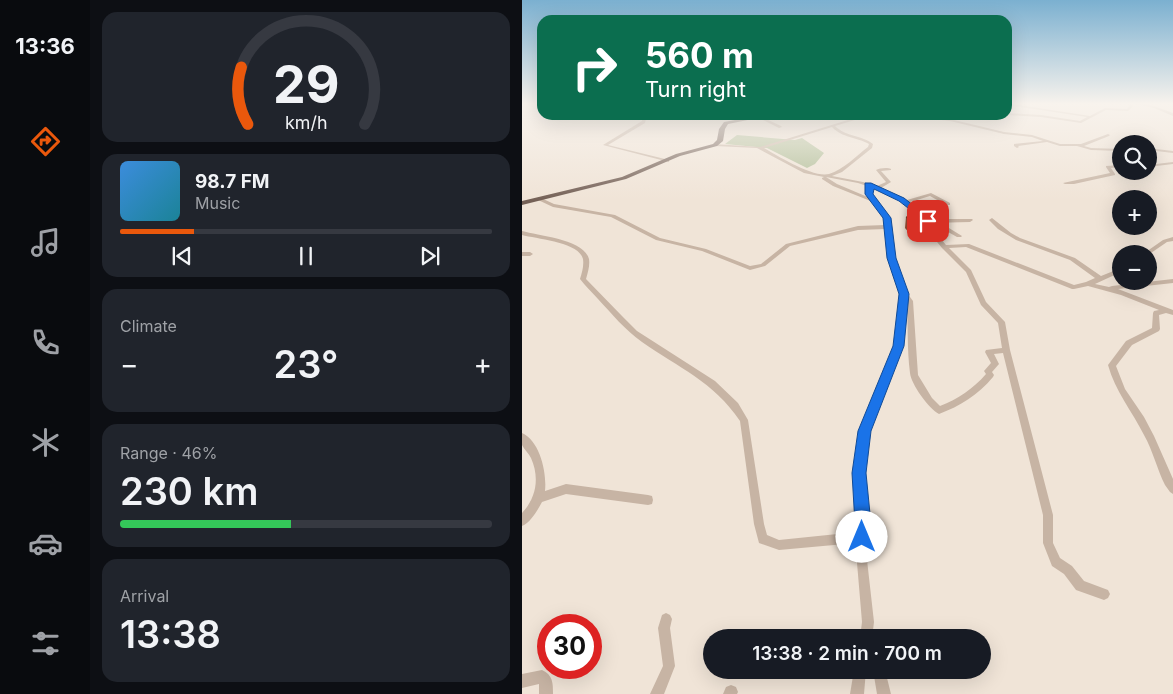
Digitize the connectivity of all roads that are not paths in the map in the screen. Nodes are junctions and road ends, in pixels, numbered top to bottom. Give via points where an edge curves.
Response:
1 (620, 135) edge
2 (721, 135) edge
3 (802, 135) edge
4 (854, 135) edge
5 (1026, 135) edge
6 (1107, 135) edge
7 (1047, 142) junction
8 (715, 145) junction
9 (1077, 145) junction
10 (1017, 147) dead end
11 (760, 148) junction
12 (1112, 150) edge
13 (1157, 150) edge
14 (1172, 152) edge
15 (667, 161) junction
16 (1172, 163) edge
17 (1157, 165) edge
18 (890, 169) dead end
19 (1112, 175) edge
20 (823, 176) junction
21 (1065, 182) dead end
22 (868, 184) junction
23 (877, 188) junction
24 (539, 199) junction
25 (874, 202) junction
26 (906, 202) junction
27 (522, 204) edge
28 (948, 204) dead end
29 (970, 220) dead end
30 (992, 220) dead end
31 (929, 223) junction
32 (888, 227) junction
33 (524, 235) edge
34 (959, 236) dead end
35 (1172, 238) edge
36 (1157, 246) edge
37 (944, 248) junction
38 (522, 254) edge
39 (530, 254) dead end
40 (1112, 274) edge
41 (1100, 279) junction
42 (1172, 281) edge
43 (1088, 284) junction
44 (1108, 288) junction
45 (904, 294) junction
46 (1169, 312) edge
47 (1006, 350) junction
48 (522, 437) edge
49 (1172, 489) edge
50 (540, 498) junction
51 (648, 500) dead end
52 (522, 521) edge
53 (862, 537) junction
54 (1104, 594) dead end
55 (666, 619) dead end
56 (868, 622) junction
57 (867, 629) edge
58 (870, 629) edge
59 (859, 679) edge
60 (881, 679) edge
61 (522, 681) edge
62 (546, 694) edge
63 (657, 694) edge
64 (858, 694) edge
65 (884, 694) edge

1 - 15 street via 604,144
2 - 8 main road
3 - 11 street
4 - 20 street via 864,138 871,144 870,148 840,171
5 - 7 street
6 - 9 street
7 - 9 street
7 - 10 street via 1015,145
8 - 11 street
8 - 15 main road
9 - 12 street
11 - 20 street via 806,172
13 - 14 street
15 - 24 main road via 624,178
16 - 17 street
18 - 23 street via 878,170 889,182
19 - 21 street via 1083,183
20 - 22 street
20 - 25 street via 835,185
22 - 23 street
22 - 25 street
23 - 26 street
24 - 27 main road
24 - 32 street via 552,206 613,216 658,239 704,250 750,268 763,265 788,245 858,228
25 - 32 street via 887,218
26 - 28 street via 931,194
26 - 31 street
29 - 31 street
30 - 41 street via 1019,241 1069,258
31 - 34 street
31 - 37 street via 930,230
32 - 45 street via 892,258
33 - 53 street via 577,248 585,255 583,279 642,338 719,388 736,406 744,420 763,539 779,545
35 - 36 street
37 - 43 street via 967,245 1074,287
37 - 47 street via 969,271 983,303 1001,322
38 - 39 street
40 - 41 street
41 - 43 street
42 - 44 street
43 - 44 street
44 - 46 street
45 - 47 street via 910,301 914,375 929,401 939,410 970,395 984,384 990,375 988,371 995,364 989,352
45 - 53 street via 898,346 864,431 859,473
46 - 49 street via 1156,313 1156,329 1129,342 1112,365 1116,384 1146,429
47 - 54 street via 1048,515 1048,543 1056,562 1068,570 1080,586
48 - 50 street via 540,465
50 - 51 street via 566,489
50 - 52 street
53 - 56 street
55 - 63 street via 664,628 671,662
56 - 57 street
56 - 58 street
59 - 64 street
60 - 65 street
61 - 62 street via 542,677 546,681

